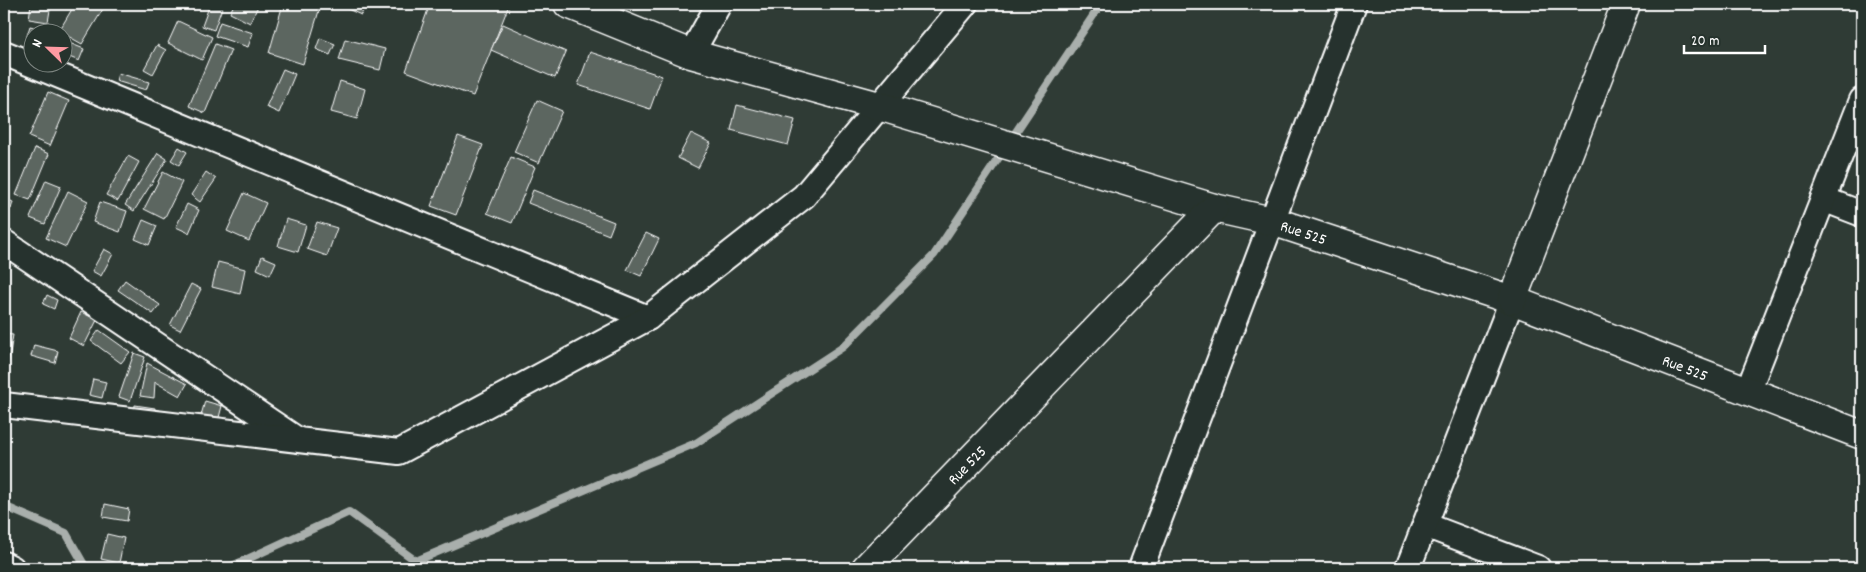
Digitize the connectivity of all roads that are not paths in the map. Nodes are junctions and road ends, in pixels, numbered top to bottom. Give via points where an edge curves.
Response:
1 (568, 4) edge
2 (719, 4) edge
3 (966, 4) edge
4 (1354, 4) edge
5 (1626, 4) edge
6 (4, 53) edge
7 (691, 54) junction
8 (1862, 100) edge
9 (879, 106) junction
10 (1823, 199) junction
11 (1214, 208) junction
12 (1862, 214) edge
13 (1272, 221) junction
14 (4, 242) edge
15 (1512, 300) junction
16 (648, 318) junction
17 (1748, 391) junction
18 (4, 405) edge
19 (1862, 435) edge
20 (298, 440) junction
21 (1425, 525) junction
22 (4, 564) edge
23 (12, 568) edge
24 (866, 568) edge
25 (1141, 568) edge
26 (1408, 568) edge
27 (1538, 568) edge

1 - 7 main road
2 - 7 street
3 - 9 street
4 - 13 street
5 - 15 main road
6 - 16 street
7 - 9 main road
8 - 10 street
9 - 11 main road
9 - 16 street via 804,196
10 - 12 street
10 - 17 street
11 - 13 main road, Rue 525
11 - 24 main road, Rue 525
13 - 15 main road, Rue 525
13 - 25 street
14 - 20 street
15 - 17 main road, Rue 525
15 - 21 street
16 - 20 street via 399,452
17 - 19 main road, Rue 525
18 - 20 street
21 - 26 street
21 - 27 street
22 - 23 street

